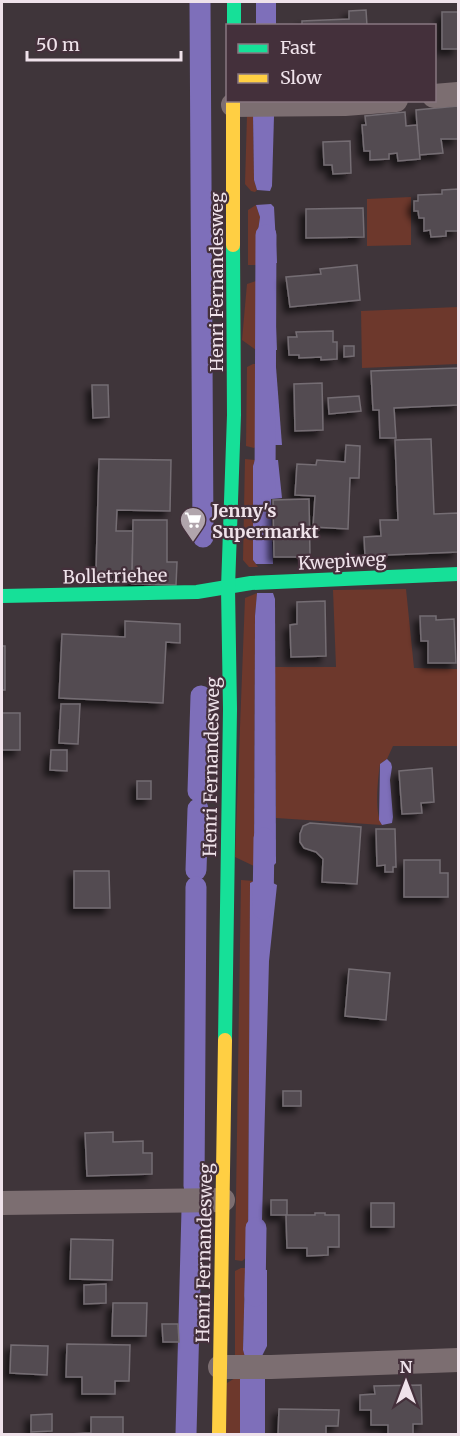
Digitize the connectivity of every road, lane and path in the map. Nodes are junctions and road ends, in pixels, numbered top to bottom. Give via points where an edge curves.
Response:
1 (234, 2) edge
2 (234, 24) edge
3 (459, 94) edge
4 (436, 96) edge
5 (370, 102) edge
6 (233, 103) edge
7 (459, 574) edge
8 (228, 588) junction
9 (2, 596) edge
10 (223, 1200) junction
11 (2, 1203) edge
12 (459, 1360) edge
13 (220, 1367) junction
14 (219, 1434) edge

1 - 2 street
3 - 4 street
5 - 6 street
6 - 8 street, Henri Fernandesweg via 234,415
7 - 8 street, Kwepiweg via 251,583
8 - 9 street, Bolletriehee
8 - 10 street, Henri Fernandesweg
10 - 11 street
10 - 13 street, Henri Fernandesweg
12 - 13 street
13 - 14 street, Henri Fernandesweg

